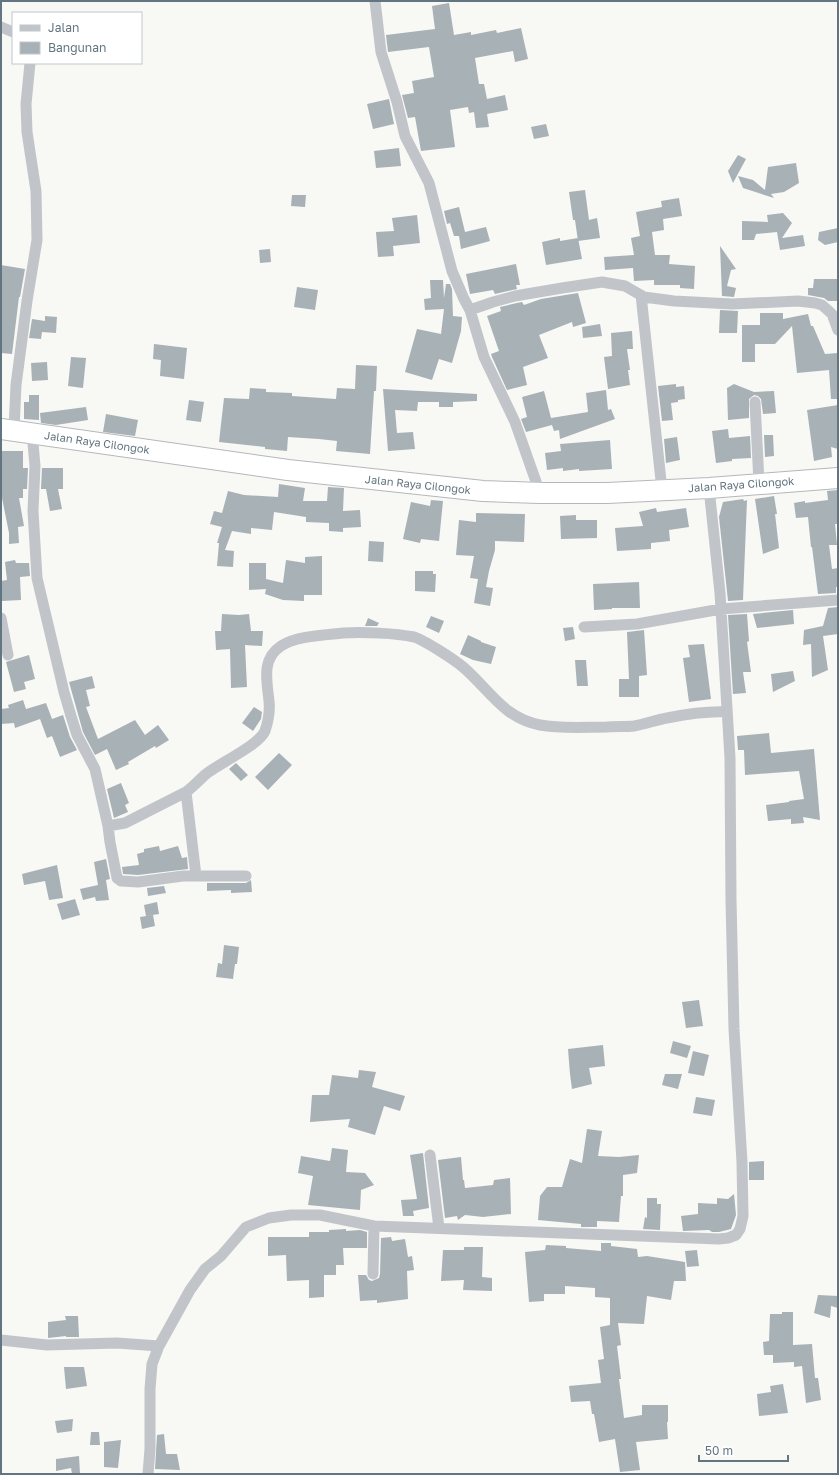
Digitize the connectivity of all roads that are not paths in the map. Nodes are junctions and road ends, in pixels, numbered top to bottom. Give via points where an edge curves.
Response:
1 (375, 1) edge
2 (1, 27) edge
3 (12, 32) edge
4 (30, 64) edge
5 (641, 295) junction
6 (470, 310) junction
7 (838, 330) edge
8 (755, 402) dead end
9 (16, 430) edge
10 (838, 478) edge
11 (759, 483) junction
12 (709, 488) junction
13 (662, 490) junction
14 (540, 493) junction
15 (838, 600) edge
16 (721, 609) junction
17 (1, 618) edge
18 (584, 627) dead end
19 (8, 655) dead end
20 (727, 712) junction
21 (186, 792) junction
22 (108, 826) junction
23 (196, 876) junction
24 (246, 876) dead end
25 (430, 1155) dead end
26 (374, 1226) junction
27 (439, 1228) junction
28 (373, 1274) dead end
29 (1, 1340) edge
30 (159, 1346) junction
31 (148, 1474) edge

1 - 6 street via 381,52 405,136 429,183 452,271
2 - 3 street
4 - 9 street via 26,104 27,132 36,191 37,240 16,385
5 - 6 street via 625,286 602,282 515,296
5 - 7 street via 654,299 696,303 732,304 798,300 815,303 832,314
5 - 13 street
6 - 14 street via 484,357 515,422
8 - 11 street
9 - 14 highway, Jalan Raya Cilongok via 288,470 483,491
9 - 22 street via 35,481 33,510 37,578 64,692 77,735 95,769
10 - 11 highway, Jalan Raya Cilongok
11 - 12 highway, Jalan Raya Cilongok
12 - 13 highway, Jalan Raya Cilongok
12 - 16 street
13 - 14 highway, Jalan Raya Cilongok
15 - 16 street
16 - 18 street via 637,624
16 - 20 street
17 - 19 street
20 - 21 street via 706,712 633,726 540,725 521,719 500,705 463,666 415,638 360,632 328,634 292,640 280,646 269,657 266,673 269,703 265,732 252,745 206,774
20 - 27 street via 734,1029 742,1162 743,1216 740,1228 736,1235 719,1240
21 - 22 street via 125,823
21 - 23 street
22 - 23 street via 116,878 121,881 138,882
23 - 24 street
25 - 27 street
26 - 27 street
26 - 28 street
26 - 30 street via 320,1215 291,1215 269,1218 246,1227 221,1256 205,1269 190,1290
29 - 30 street via 47,1345 117,1343
30 - 31 street via 152,1364

